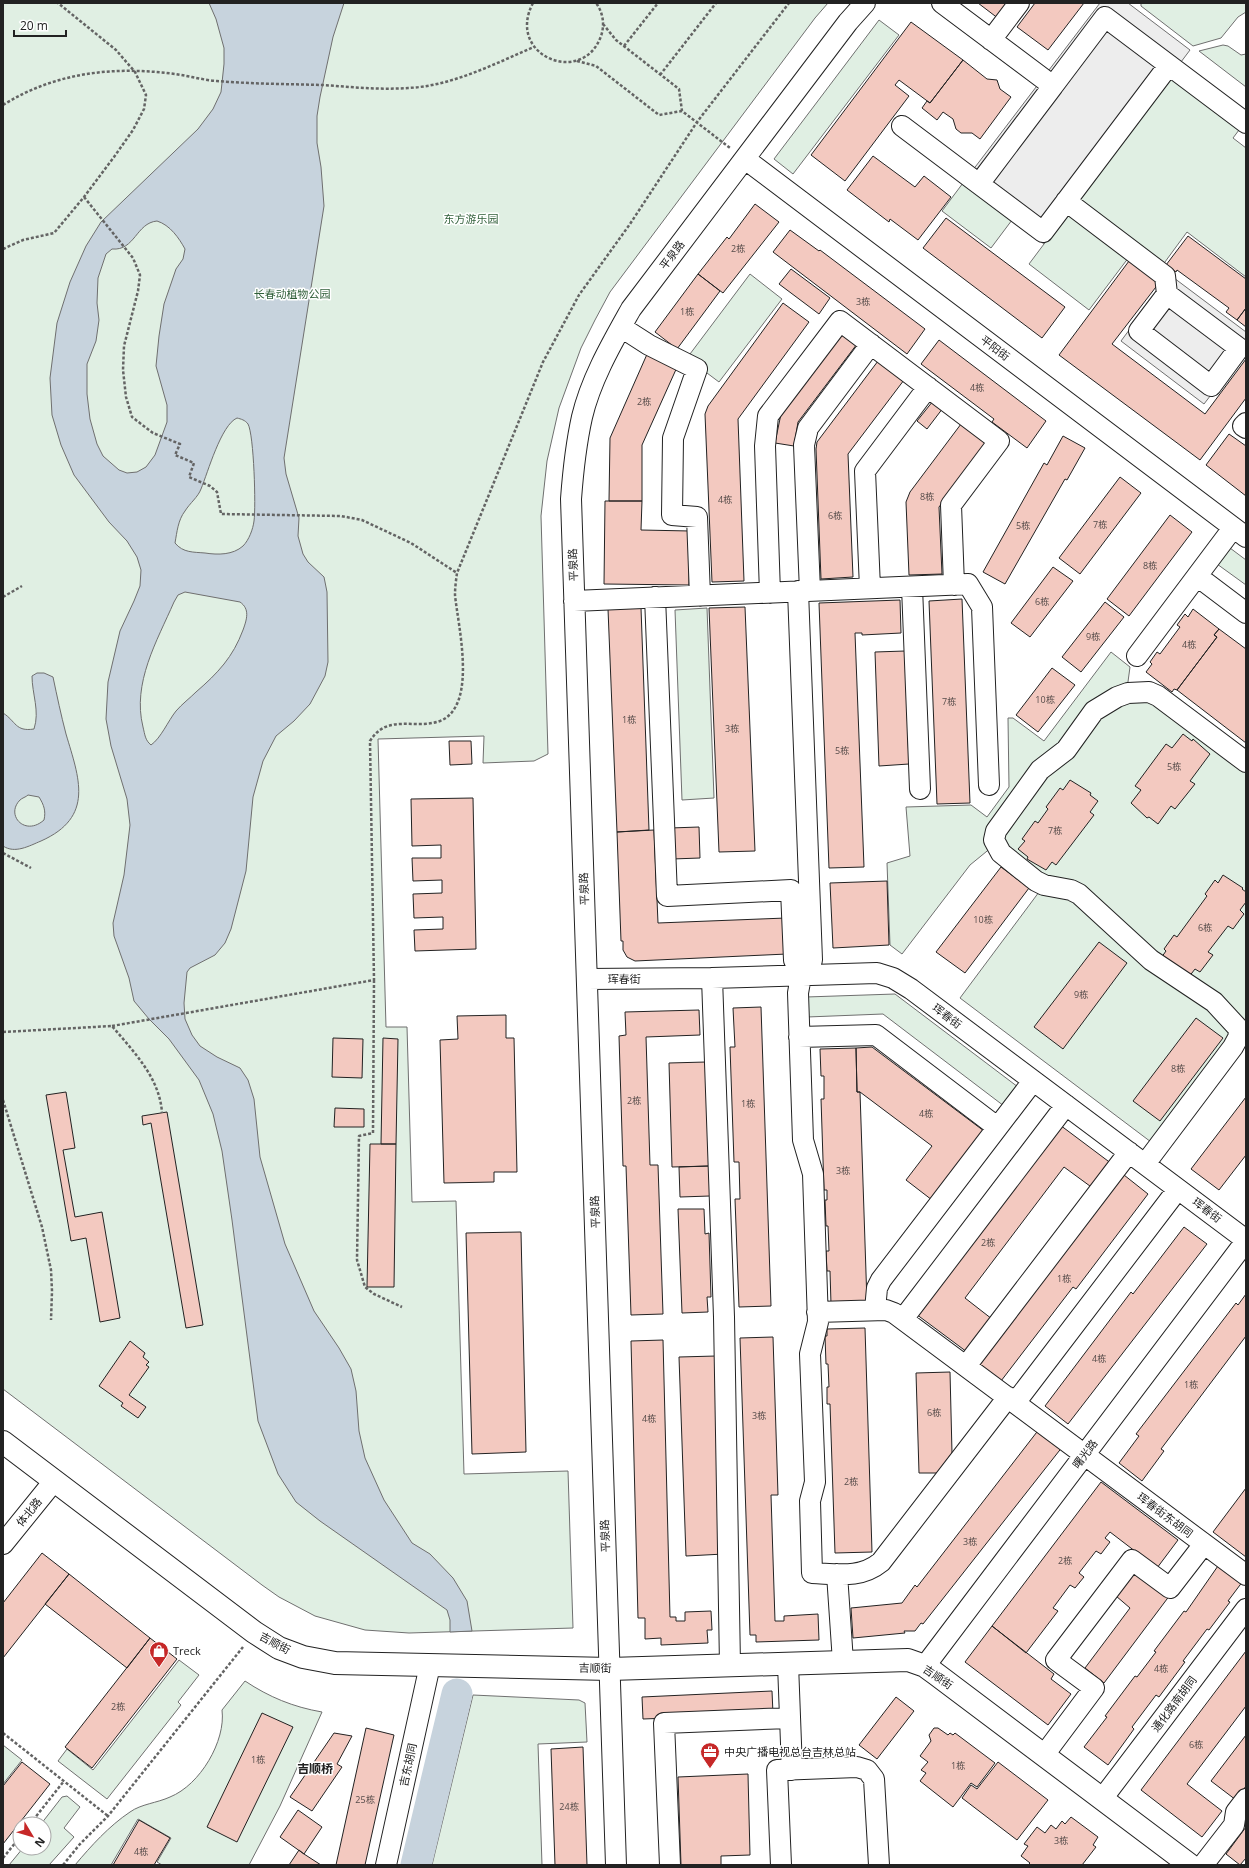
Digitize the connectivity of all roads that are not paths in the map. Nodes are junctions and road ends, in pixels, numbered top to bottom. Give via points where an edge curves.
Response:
1 (865, 3) edge
2 (942, 3) edge
3 (1019, 3) edge
4 (991, 40) junction
5 (1169, 65) junction
6 (1053, 86) junction
7 (1246, 123) edge
8 (902, 126) dead end
9 (745, 159) junction
10 (979, 184) junction
11 (1066, 202) junction
12 (1167, 294) junction
13 (621, 327) junction
14 (871, 344) junction
15 (928, 387) junction
16 (1246, 423) edge
17 (1246, 428) edge
18 (1240, 533) edge
19 (1197, 576) junction
20 (954, 585) junction
21 (912, 587) junction
22 (870, 588) junction
23 (804, 591) junction
24 (770, 593) junction
25 (700, 596) junction
26 (656, 597) junction
27 (574, 601) junction
28 (1246, 613) edge
29 (1136, 656) dead end
30 (1246, 762) edge
31 (989, 785) dead end
32 (920, 790) dead end
33 (801, 976) junction
34 (712, 978) junction
35 (587, 979) junction
36 (799, 1037) junction
37 (1033, 1081) junction
38 (1066, 1105) junction
39 (998, 1127) junction
40 (1129, 1152) junction
41 (1145, 1164) junction
42 (1178, 1189) junction
43 (1246, 1240) edge
44 (875, 1310) junction
45 (817, 1312) junction
46 (903, 1319) junction
47 (966, 1366) junction
48 (1012, 1400) junction
49 (3, 1442) edge
50 (1085, 1455) junction
51 (54, 1481) junction
52 (3, 1544) edge
53 (1204, 1544) junction
54 (837, 1574) junction
55 (1246, 1575) edge
56 (1246, 1609) edge
57 (843, 1662) junction
58 (788, 1664) junction
59 (430, 1665) junction
60 (730, 1665) junction
61 (925, 1666) junction
62 (610, 1669) junction
63 (790, 1718) junction
64 (1044, 1755) junction
65 (792, 1770) junction
66 (1102, 1799) junction
67 (1246, 1799) edge
68 (386, 1865) edge
69 (616, 1865) edge
70 (670, 1865) edge
71 (781, 1865) edge
72 (879, 1865) edge
73 (1190, 1865) edge
74 (1203, 1865) edge

1 - 9 street, 平泉路
2 - 4 street
3 - 4 street
4 - 6 street
5 - 6 street via 1105,17
5 - 7 street
5 - 11 street
6 - 10 street
8 - 10 street
9 - 13 street, 平泉路
9 - 18 street, 平阳街
10 - 11 street via 1043,232
11 - 12 street via 1165,276
12 - 12 street via 1240,348 1211,386 1138,331
13 - 25 street via 697,370 673,438 672,515 697,517
13 - 27 street, 平泉路 via 595,380 582,416 575,454 571,499
14 - 15 street
14 - 23 street via 808,428 804,445
14 - 24 street via 840,321 768,416 764,446
15 - 20 street via 999,441 951,504
15 - 22 street via 865,471
16 - 17 street via 1243,426
18 - 19 street
19 - 28 street
19 - 29 street
20 - 21 street
20 - 31 street via 968,584 982,607
21 - 22 street
21 - 32 street
22 - 23 street
23 - 24 street
23 - 33 street via 812,960
24 - 25 street
25 - 26 street
26 - 27 street
26 - 33 street via 667,896 791,890 794,960
27 - 35 street, 平泉路
30 - 41 street via 1158,696 1150,692 1128,693 1094,711 1066,750 1040,770 996,831 994,840 1001,853 1040,882 1079,894 1151,960 1214,1002 1238,1028 1238,1036 1233,1047
33 - 34 street, 珲春街
33 - 36 street via 798,993
33 - 37 street, 珲春街 via 877,973 893,978
34 - 35 street, 珲春街
34 - 60 street via 724,1317
35 - 62 street, 平泉路
36 - 39 street via 876,1035
36 - 45 street via 803,1140 813,1174
37 - 38 street, 珲春街
37 - 39 street
38 - 40 street, 珲春街
38 - 46 street
39 - 44 street via 881,1280 877,1288
40 - 41 street, 珲春街
40 - 47 street
41 - 42 street, 珲春街
42 - 43 street, 珲春街
42 - 48 street
43 - 50 street, 曙光路
44 - 45 street, 珲春街东胡同
44 - 46 street, 珲春街东胡同 via 886,1310
45 - 54 street via 818,1322 810,1354 815,1482 810,1501 812,1573
46 - 47 street, 珲春街东胡同
47 - 48 street, 珲春街东胡同
48 - 50 street, 珲春街东胡同
48 - 54 street via 881,1562 864,1573
49 - 51 main road, 吉顺街
50 - 53 street, 珲春街东胡同
50 - 61 street, 曙光路
51 - 52 street, 体北路
51 - 59 main road, 吉顺街 via 254,1632 279,1648 303,1657 335,1663
53 - 55 street, 珲春街东胡同
53 - 64 street via 1170,1588 1132,1560 1056,1660 1094,1688
54 - 57 street
56 - 66 street, 通化路南胡同
57 - 58 main road, 吉顺街
57 - 61 main road, 吉顺街 via 908,1660
58 - 60 main road, 吉顺街
58 - 63 street
59 - 62 main road, 吉顺街
59 - 68 street, 吉东胡同
60 - 62 main road, 吉顺街
61 - 64 main road, 吉顺街
62 - 69 street, 平泉路
63 - 65 street
63 - 70 street via 664,1724
64 - 66 main road, 吉顺街
65 - 71 street via 777,1770
65 - 72 street via 856,1767 871,1774 875,1784
66 - 73 main road, 吉顺街
67 - 74 street via 1236,1812 1234,1825

